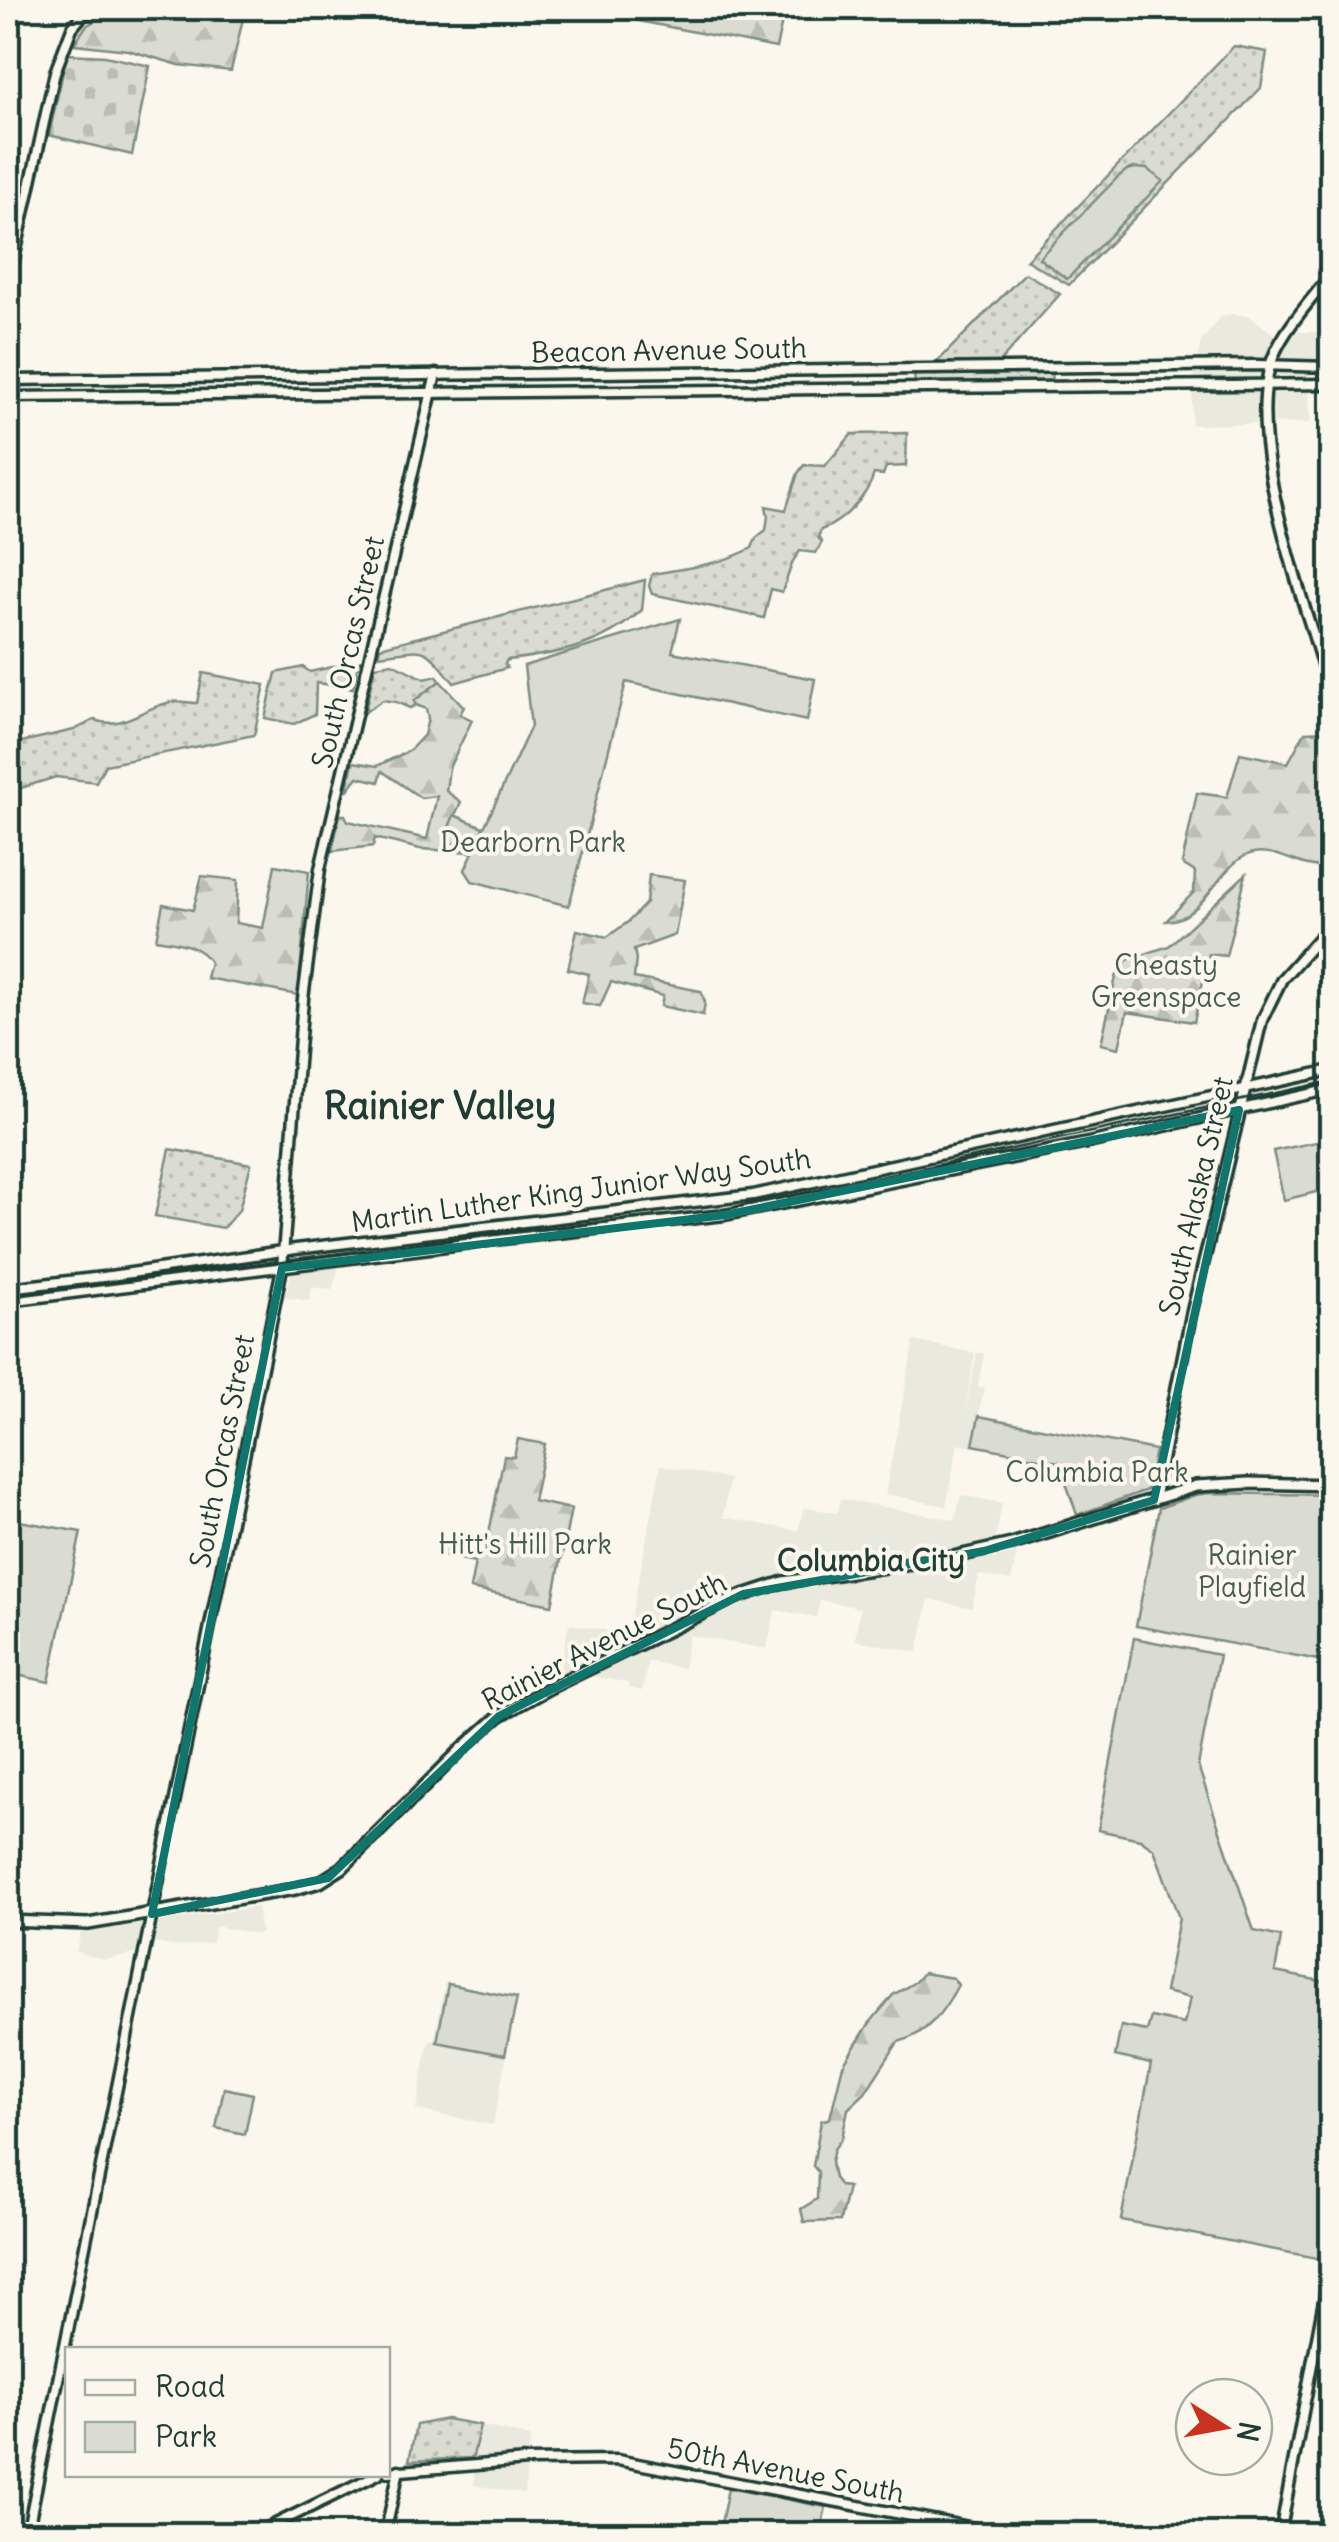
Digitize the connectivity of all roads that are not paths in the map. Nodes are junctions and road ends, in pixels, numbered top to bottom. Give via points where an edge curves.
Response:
1 (95, 8) edge
2 (1332, 274) edge
3 (8, 287) edge
4 (1276, 350) junction
5 (1270, 365) junction
6 (1290, 367) junction
7 (1332, 367) edge
8 (436, 374) junction
9 (8, 380) edge
10 (1267, 384) junction
11 (1332, 384) edge
12 (432, 394) junction
13 (8, 397) edge
14 (1332, 694) edge
15 (1332, 923) edge
16 (1332, 1070) edge
17 (1244, 1088) junction
18 (1332, 1090) edge
19 (1239, 1110) junction
20 (285, 1251) junction
21 (282, 1268) junction
22 (8, 1288) edge
23 (8, 1301) edge
24 (1332, 1484) edge
25 (1154, 1500) junction
26 (152, 1914) junction
27 (8, 1922) edge
28 (1332, 2258) edge
29 (398, 2470) junction
30 (390, 2472) edge
31 (372, 2477) edge
32 (27, 2534) edge
33 (256, 2534) edge
34 (385, 2534) edge
35 (1006, 2534) edge
36 (1280, 2534) edge

1 - 3 main road via 69,33 56,72
2 - 4 main road
4 - 5 main road
4 - 6 main road
5 - 6 main road, Beacon Avenue South
5 - 8 main road, Beacon Avenue South
5 - 10 main road
6 - 7 main road, Beacon Avenue South
8 - 9 main road, Beacon Avenue South
8 - 12 main road, South Orcas Street
10 - 11 main road, Beacon Avenue South
10 - 12 main road, Beacon Avenue South
10 - 14 main road via 1276,510
12 - 13 main road, Beacon Avenue South
12 - 20 main road, South Orcas Street via 320,869 303,998
15 - 17 main road, South Alaska Street via 1273,995
16 - 17 main road, Martin Luther King Junior Way South
17 - 19 main road, South Alaska Street
17 - 20 main road, Martin Luther King Junior Way South via 753,1195
18 - 19 main road, Martin Luther King Junior Way South
19 - 21 main road, Martin Luther King Junior Way South via 725,1214
19 - 25 main road, South Alaska Street
20 - 21 main road, South Orcas Street
20 - 22 main road, Martin Luther King Junior Way South
21 - 23 main road, Martin Luther King Junior Way South
21 - 26 main road, South Orcas Street
24 - 25 main road, Rainier Avenue South via 1206,1484
25 - 26 main road, Rainier Avenue South via 984,1551 786,1581 742,1594 499,1716 328,1878
26 - 27 main road, Rainier Avenue South via 82,1925
26 - 32 main road, South Orcas Street
28 - 36 main road
29 - 30 main road, 50th Avenue South
29 - 34 main road
29 - 35 main road, 50th Avenue South via 617,2460
31 - 33 main road

